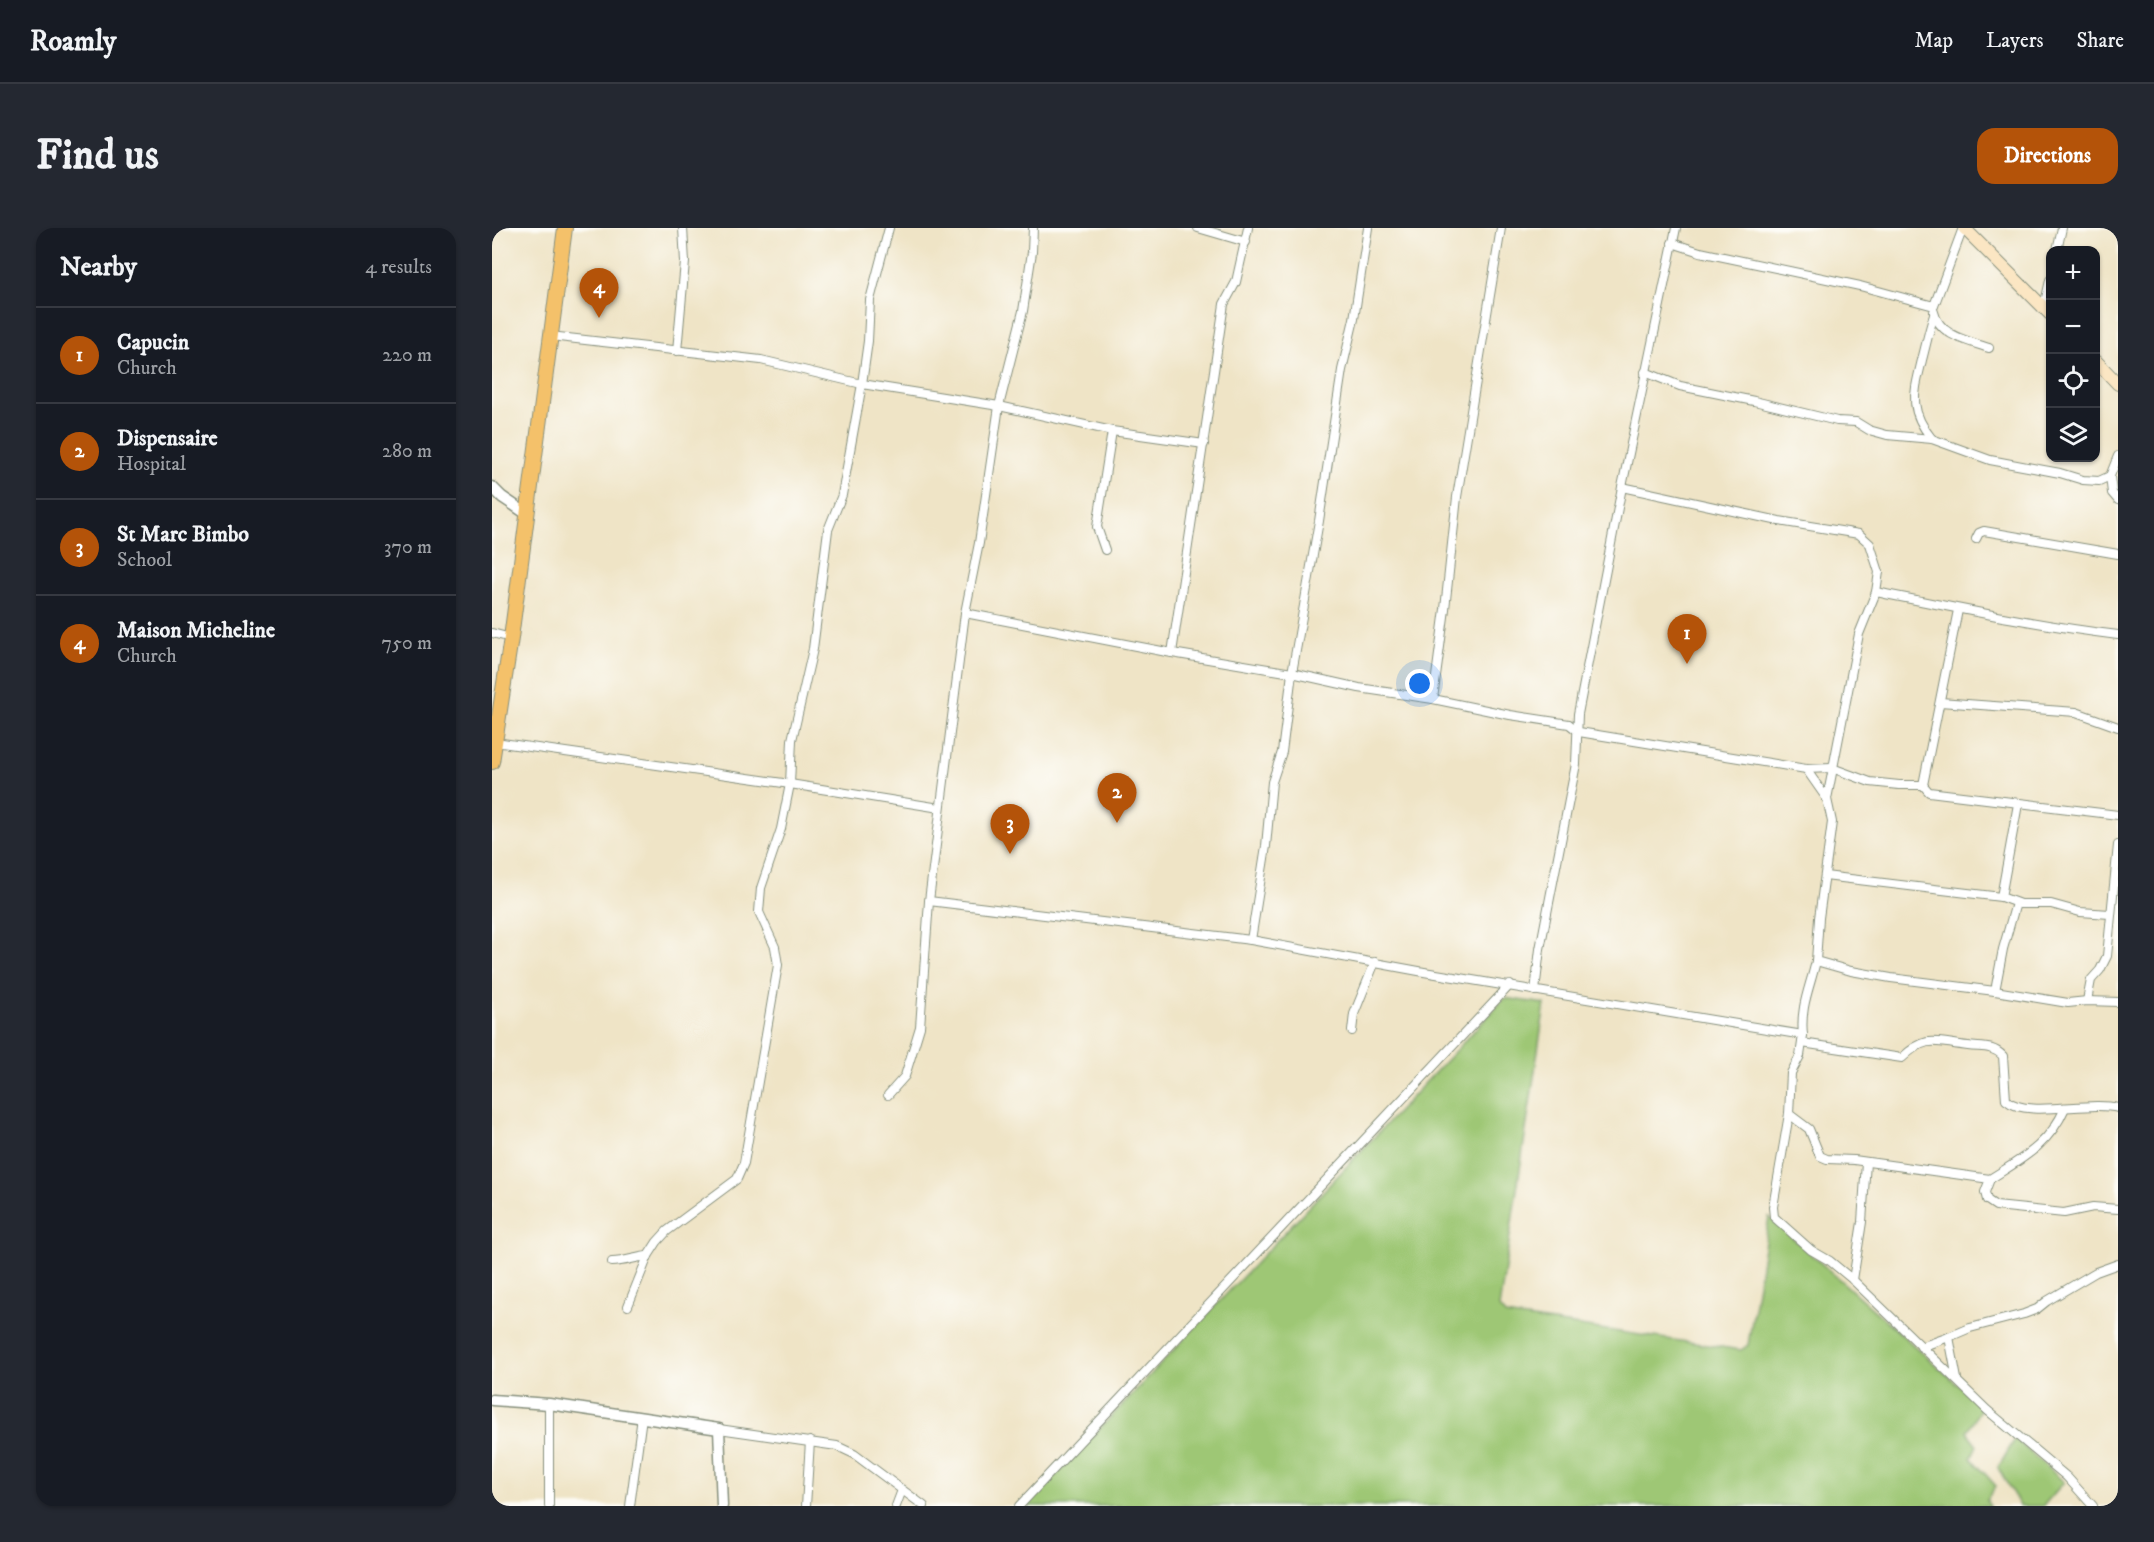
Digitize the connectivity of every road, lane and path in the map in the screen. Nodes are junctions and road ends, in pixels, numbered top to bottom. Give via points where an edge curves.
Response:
1 (565, 228) edge
2 (683, 228) edge
3 (889, 228) edge
4 (1033, 228) edge
5 (1198, 228) edge
6 (1248, 228) edge
7 (1368, 228) edge
8 (1501, 228) edge
9 (1676, 228) edge
10 (1964, 228) edge
11 (2062, 228) edge
12 (1246, 242) junction
13 (1672, 243) junction
14 (2058, 246) edge
15 (1934, 310) junction
16 (2046, 310) edge
17 (550, 336) junction
18 (1989, 348) dead end
19 (677, 351) junction
20 (2100, 365) edge
21 (1645, 372) junction
22 (862, 384) junction
23 (2118, 384) edge
24 (999, 406) junction
25 (1112, 430) junction
26 (1932, 439) junction
27 (1204, 444) junction
28 (2118, 456) edge
29 (2110, 476) junction
30 (492, 487) edge
31 (1622, 487) junction
32 (2118, 500) edge
33 (527, 514) junction
34 (1976, 539) dead end
35 (1105, 550) dead end
36 (2118, 554) edge
37 (1876, 592) junction
38 (1958, 610) junction
39 (965, 613) junction
40 (492, 633) edge
41 (2118, 635) edge
42 (511, 638) junction
43 (1172, 653) junction
44 (1292, 673) junction
45 (1433, 699) junction
46 (1940, 702) junction
47 (2118, 727) edge
48 (1579, 732) junction
49 (495, 742) junction
50 (492, 762) edge
51 (1832, 768) junction
52 (1806, 769) junction
53 (790, 784) junction
54 (1923, 785) junction
55 (1827, 799) junction
56 (2018, 804) junction
57 (940, 808) junction
58 (2118, 815) edge
59 (2118, 845) edge
60 (1825, 876) junction
61 (2001, 897) junction
62 (929, 901) junction
63 (2016, 903) junction
64 (2110, 914) junction
65 (1251, 940) junction
66 (1816, 961) junction
67 (1375, 962) junction
68 (1510, 985) junction
69 (1535, 991) junction
70 (1995, 991) junction
71 (2087, 1001) junction
72 (2118, 1002) edge
73 (1352, 1031) dead end
74 (1802, 1039) junction
75 (888, 1095) dead end
76 (2066, 1108) junction
77 (2118, 1108) edge
78 (1789, 1114) junction
79 (1866, 1162) junction
80 (1990, 1179) junction
81 (2118, 1209) edge
82 (648, 1256) junction
83 (612, 1262) dead end
84 (2118, 1264) edge
85 (1853, 1280) junction
86 (628, 1306) dead end
87 (1949, 1337) junction
88 (1921, 1347) junction
89 (1957, 1380) junction
90 (492, 1400) edge
91 (549, 1404) junction
92 (642, 1417) junction
93 (719, 1429) junction
94 (810, 1441) junction
95 (902, 1490) junction
96 (1036, 1497) dead end
97 (1021, 1505) edge
98 (549, 1506) edge
99 (630, 1506) edge
100 (722, 1506) edge
101 (806, 1506) edge
102 (896, 1506) edge
103 (924, 1506) edge
104 (2093, 1506) edge

1 - 17 main road
2 - 19 street via 685,262
3 - 22 street via 870,300
4 - 24 street via 1023,310
5 - 12 street
6 - 12 street
7 - 44 street
8 - 45 street via 1458,497
9 - 13 street
10 - 15 street
10 - 16 main road
11 - 14 street
12 - 27 street via 1236,282 1224,304
13 - 15 street via 1860,286
13 - 21 street
15 - 18 street via 1951,334
15 - 26 street via 1914,389 1917,412
17 - 19 street
17 - 33 main road
19 - 22 street via 761,360
20 - 23 main road
21 - 26 street via 1680,386 1856,422 1887,435
21 - 31 street
22 - 24 street
22 - 53 street via 842,495 828,530 813,649 792,740
24 - 25 street
24 - 39 street
25 - 27 street
25 - 35 street via 1097,527
26 - 29 street via 2006,464 2084,480 2099,481
27 - 43 street
28 - 29 street
29 - 32 street via 2112,493
30 - 33 street
31 - 37 street via 1859,534 1870,544 1875,556 1879,572
31 - 48 street via 1578,714
33 - 42 main road
34 - 36 street via 1984,531
37 - 38 street
37 - 51 street via 1859,634
38 - 41 street
38 - 46 street
39 - 43 street
39 - 57 street
40 - 42 street
42 - 49 main road
43 - 44 street
44 - 45 street
44 - 65 street via 1282,752 1272,782
45 - 48 street via 1569,724
46 - 47 street via 2076,712
46 - 54 street
48 - 52 street
48 - 69 street
49 - 50 main road
49 - 53 street
51 - 52 street
51 - 54 street via 1870,782
51 - 55 street
52 - 55 street
53 - 57 street
53 - 82 street via 781,830 761,888 759,912 775,947 778,965 744,1163 737,1179 667,1231
54 - 56 street via 1929,792
55 - 60 street via 1833,822
56 - 58 street
56 - 61 street
57 - 62 street
59 - 64 street
60 - 61 street
60 - 66 street
61 - 63 street
62 - 65 street
62 - 75 street via 920,1027 905,1076
63 - 64 street via 2051,904 2080,912
63 - 70 street
64 - 71 street via 2107,956 2091,980
65 - 67 street
66 - 70 street via 1891,978
66 - 74 street via 1801,1017
67 - 68 street
67 - 73 street via 1354,1014
68 - 69 street
68 - 97 street
69 - 74 street
70 - 71 street via 2068,1003
71 - 72 street
74 - 76 street via 1902,1058 1915,1046 1935,1040 1986,1047 2003,1056 2006,1100 2012,1106
74 - 78 street via 1800,1056 1791,1072
76 - 77 street
76 - 80 street via 2042,1145
78 - 79 street via 1809,1129 1820,1156
78 - 85 street via 1774,1217
79 - 80 street
79 - 85 street
80 - 81 street via 1984,1192 1996,1206 2064,1213 2093,1207
82 - 83 street
82 - 86 street
84 - 87 street via 2096,1272 2037,1309
85 - 88 street
87 - 88 street
87 - 89 street
88 - 89 street
89 - 104 street via 2067,1477
90 - 91 street
91 - 92 street
91 - 98 street
92 - 93 street
92 - 99 street
93 - 94 street
93 - 100 street
94 - 95 street via 854,1454
94 - 101 street
95 - 102 street
95 - 103 street
96 - 97 street

